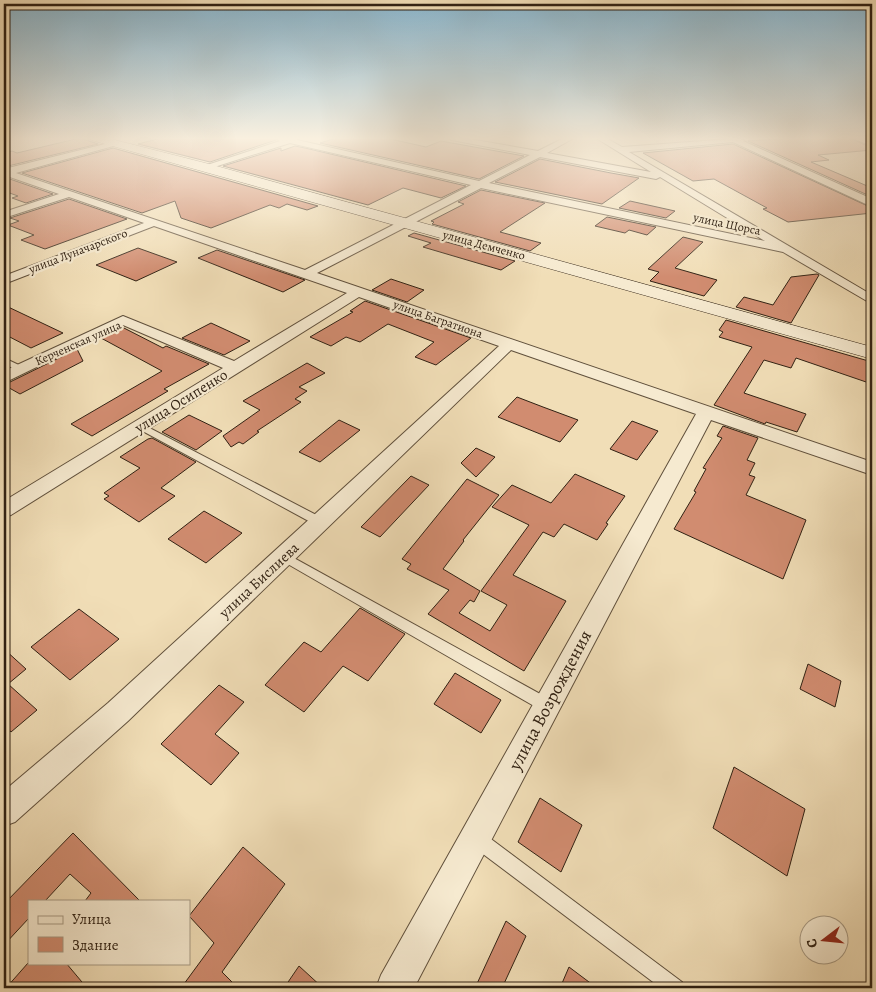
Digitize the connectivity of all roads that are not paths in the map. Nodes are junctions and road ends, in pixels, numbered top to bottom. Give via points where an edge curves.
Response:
1 (36, 184) edge
2 (269, 184) edge
3 (478, 184) edge
4 (479, 184) edge
5 (680, 184) edge
6 (831, 184) edge
7 (68, 194) junction
8 (872, 203) edge
9 (4, 215) edge
10 (153, 223) junction
11 (404, 223) junction
12 (790, 250) junction
13 (306, 274) junction
14 (4, 280) edge
15 (359, 292) junction
16 (872, 300) edge
17 (509, 344) junction
18 (872, 353) edge
19 (4, 360) edge
20 (235, 367) junction
21 (20, 369) junction
22 (4, 377) edge
23 (706, 412) junction
24 (140, 426) junction
25 (872, 469) edge
26 (4, 510) edge
27 (320, 522) junction
28 (284, 556) junction
29 (547, 706) junction
30 (4, 811) edge
31 (476, 838) junction
32 (394, 988) edge
33 (676, 988) edge

1 - 7 street, улица Багратиона
2 - 11 street, улица Демченко
3 - 11 street
4 - 12 street, улица Щорса
5 - 12 street
6 - 8 street
7 - 9 street
7 - 10 street, улица Багратиона
10 - 13 street, улица Багратиона
10 - 14 street, улица Луначарского
11 - 13 street
11 - 18 street, улица Демченко
12 - 16 street
13 - 15 street, улица Багратиона
15 - 17 street, улица Багратиона
15 - 20 street, улица Осипенко
17 - 23 street, улица Багратиона
17 - 27 street, улица Бислиева
19 - 21 lane
20 - 21 street, Керченская улица via 123,320
20 - 24 street, улица Осипенко
21 - 22 street, Керченская улица
23 - 25 street, улица Багратиона
23 - 29 street, улица Возрождения
24 - 26 street, улица Осипенко
24 - 27 lane
27 - 28 street, улица Бислиева
28 - 29 lane
28 - 30 street, улица Бислиева via 118,712
29 - 31 street, улица Возрождения
31 - 32 street, улица Возрождения
31 - 33 lane

